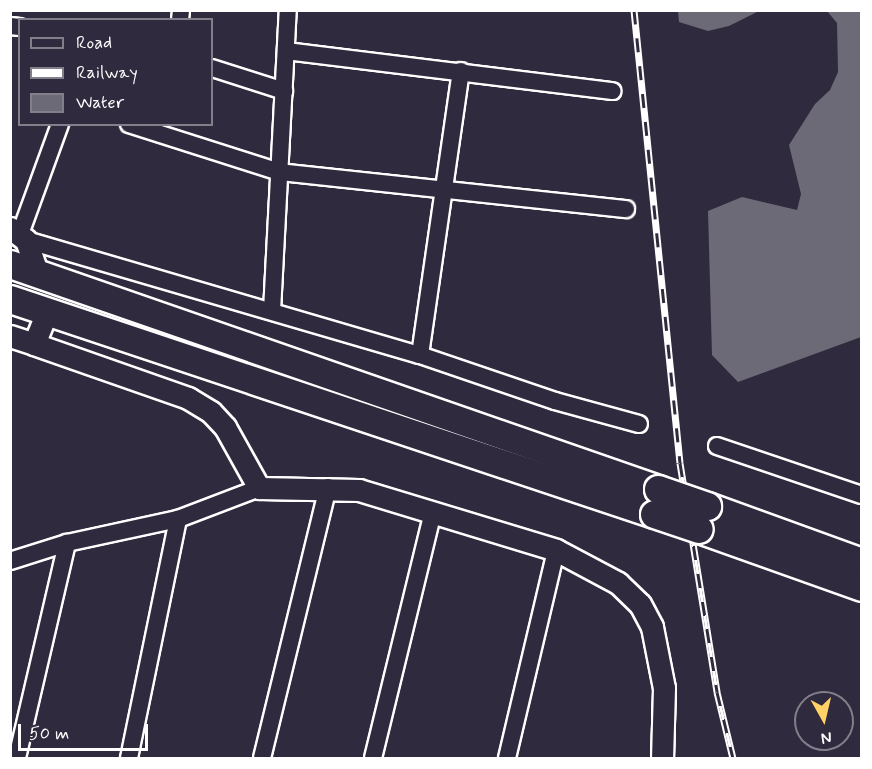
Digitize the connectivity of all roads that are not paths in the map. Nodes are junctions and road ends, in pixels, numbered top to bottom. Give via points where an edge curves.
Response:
1 (288, 10) edge
2 (286, 51) junction
3 (213, 68) edge
4 (461, 71) junction
5 (284, 91) junction
6 (613, 91) dead end
7 (59, 126) edge
8 (135, 126) edge
9 (279, 172) junction
10 (444, 190) junction
11 (626, 209) dead end
12 (19, 234) edge
13 (10, 264) edge
14 (37, 272) junction
15 (10, 299) edge
16 (47, 311) junction
17 (272, 311) junction
18 (10, 336) edge
19 (34, 344) junction
20 (420, 355) junction
21 (639, 424) dead end
22 (717, 446) dead end
23 (328, 487) junction
24 (259, 488) junction
25 (861, 495) edge
26 (656, 501) junction
27 (433, 511) junction
28 (703, 518) junction
29 (178, 519) junction
30 (67, 543) junction
31 (556, 550) junction
32 (10, 561) edge
33 (861, 562) edge
34 (861, 587) edge
35 (17, 759) edge
36 (129, 759) edge
37 (262, 759) edge
38 (372, 759) edge
39 (507, 759) edge
40 (662, 759) edge

1 - 2 street
2 - 4 street
2 - 5 street
3 - 5 street
4 - 6 street
4 - 10 street
5 - 9 street
7 - 12 street
8 - 9 street
9 - 10 street
9 - 17 street
10 - 11 street
10 - 20 street
12 - 14 street
12 - 17 street
13 - 14 highway
14 - 26 highway
15 - 16 highway
16 - 19 street
16 - 26 highway
17 - 20 street
18 - 19 street
19 - 24 street via 188,398 212,412 225,427
20 - 21 street via 555,401
22 - 25 street
23 - 24 street
23 - 27 street via 359,490
23 - 37 street
24 - 29 street
26 - 28 highway, bridge
27 - 31 street
27 - 38 street
28 - 33 highway
28 - 34 highway
29 - 30 street
29 - 36 street
30 - 32 street
30 - 35 street
31 - 39 street
31 - 40 street via 618,583 640,604 652,627 664,688

